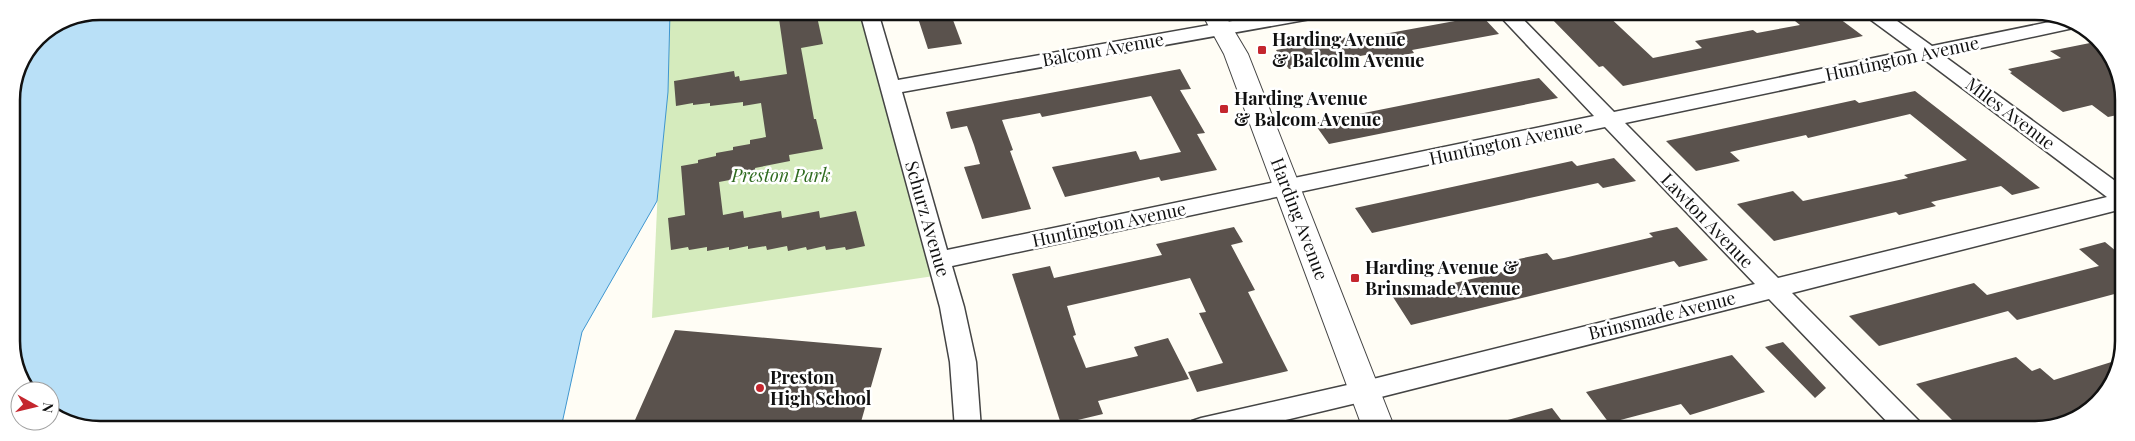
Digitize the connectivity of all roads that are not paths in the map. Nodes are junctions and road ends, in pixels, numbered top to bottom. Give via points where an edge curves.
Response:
1 (871, 20) edge
2 (1217, 20) edge
3 (1513, 20) edge
4 (1883, 20) edge
5 (2063, 25) edge
6 (1929, 54) junction
7 (891, 88) junction
8 (1611, 121) junction
9 (1288, 188) junction
10 (2115, 192) edge
11 (2115, 203) edge
12 (939, 260) junction
13 (1773, 289) junction
14 (1364, 391) junction
15 (968, 421) edge
16 (1235, 421) edge
17 (1376, 421) edge
18 (1901, 421) edge

1 - 7 street, Schurz Avenue
2 - 7 street, Balcom Avenue
2 - 9 street, Harding Avenue via 1236,54
3 - 8 street, Lawton Avenue
4 - 6 street, Miles Avenue
5 - 6 street, Huntington Avenue
6 - 8 street, Huntington Avenue
6 - 10 street, Miles Avenue
7 - 12 street, Schurz Avenue
8 - 9 street, Huntington Avenue
8 - 13 street, Lawton Avenue
9 - 12 street, Huntington Avenue
9 - 14 street, Harding Avenue
11 - 13 street, Brinsmade Avenue
12 - 15 street, Schurz Avenue via 958,334
13 - 14 street, Brinsmade Avenue
13 - 18 street, Lawton Avenue
14 - 16 street, Brinsmade Avenue
14 - 17 street, Harding Avenue

